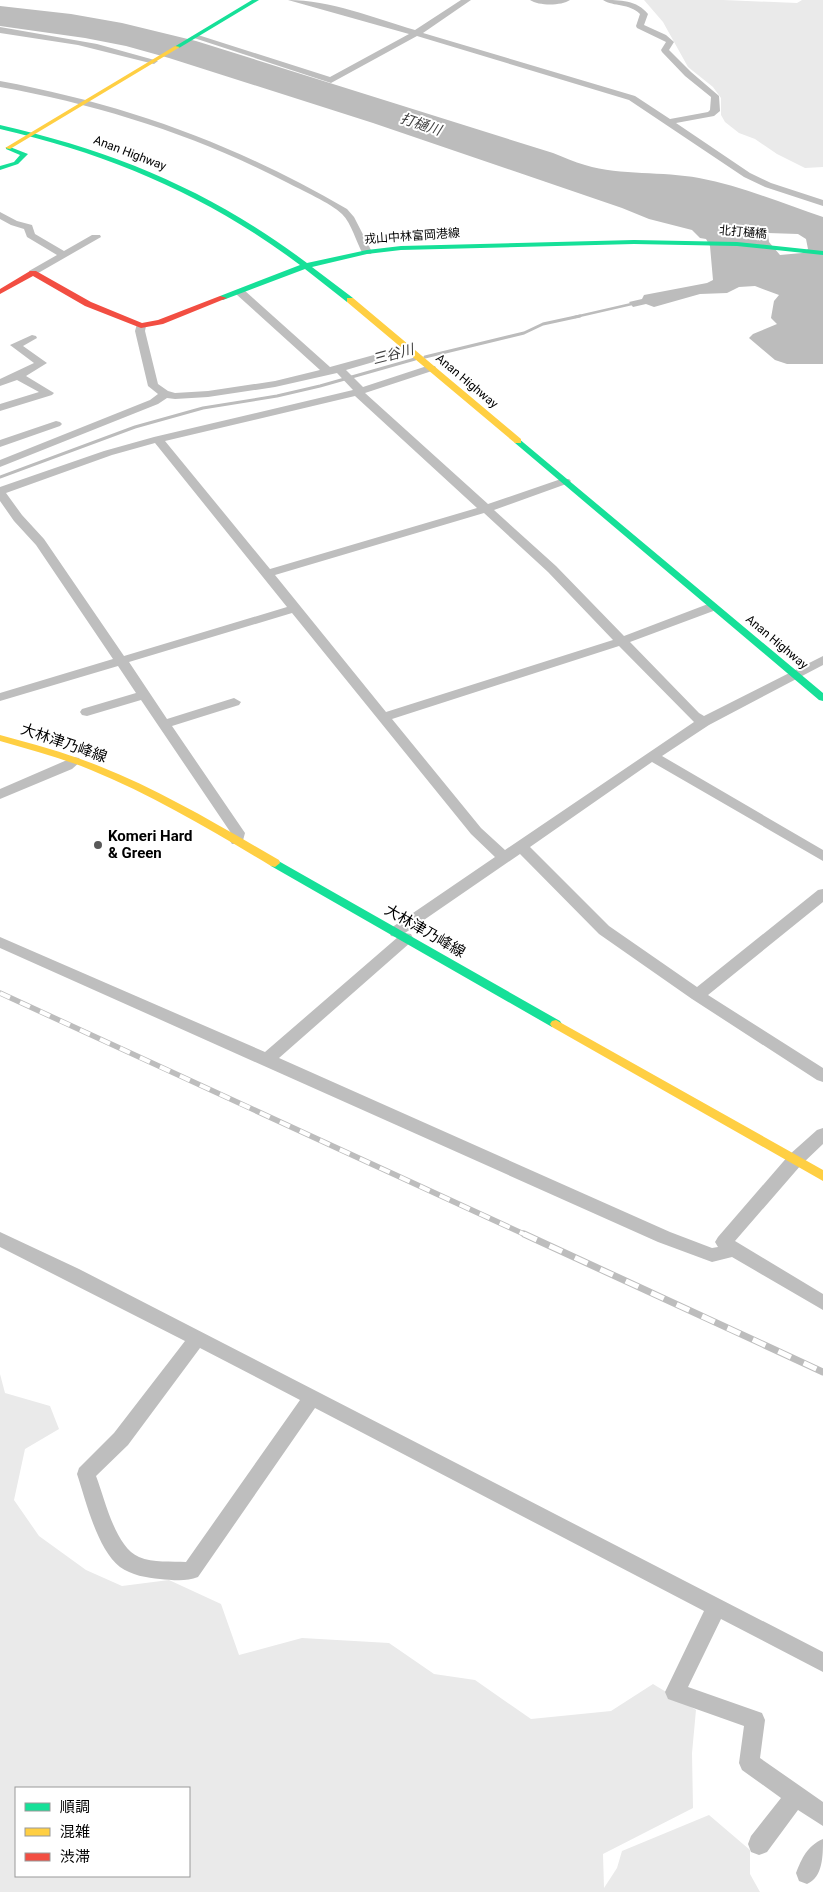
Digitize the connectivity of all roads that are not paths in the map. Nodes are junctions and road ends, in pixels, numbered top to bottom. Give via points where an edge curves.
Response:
1 (256, 0) edge
2 (292, 0) edge
3 (467, 0) edge
4 (534, 0) edge
5 (566, 0) edge
6 (607, 0) edge
7 (0, 30) edge
8 (415, 34) junction
9 (193, 38) junction
10 (155, 60) junction
11 (0, 84) edge
12 (85, 102) junction
13 (0, 120) edge
14 (669, 122) junction
15 (0, 127) edge
16 (35, 131) junction
17 (4, 148) edge
18 (0, 168) edge
19 (0, 172) edge
20 (0, 177) edge
21 (823, 203) edge
22 (0, 215) edge
23 (96, 237) dead end
24 (707, 243) joint
25 (367, 252) junction
26 (823, 253) edge
27 (64, 255) junction
28 (319, 262) junction
29 (306, 266) junction
30 (33, 273) junction
31 (0, 292) edge
32 (240, 292) junction
33 (141, 326) junction
34 (32, 338) dead end
35 (408, 349) junction
36 (432, 364) junction
37 (337, 371) junction
38 (18, 376) junction
39 (0, 383) edge
40 (357, 389) junction
41 (165, 394) junction
42 (0, 408) edge
43 (56, 424) dead end
44 (158, 439) junction
45 (0, 444) edge
46 (0, 464) edge
47 (566, 481) junction
48 (0, 492) edge
49 (607, 501) dead end
50 (485, 508) junction
51 (268, 573) junction
52 (712, 607) junction
53 (296, 608) junction
54 (622, 640) junction
55 (120, 660) junction
56 (823, 660) edge
57 (794, 675) junction
58 (144, 695) junction
59 (0, 697) edge
60 (823, 698) edge
61 (234, 702) dead end
62 (87, 712) dead end
63 (384, 717) junction
64 (704, 722) junction
65 (164, 724) junction
66 (0, 738) edge
67 (652, 756) junction
68 (74, 761) junction
69 (0, 794) edge
70 (237, 841) junction
71 (521, 847) junction
72 (823, 856) edge
73 (505, 858) junction
74 (823, 894) edge
75 (401, 935) junction
76 (0, 942) edge
77 (697, 995) junction
78 (268, 1059) junction
79 (820, 1070) edge
80 (823, 1134) edge
81 (795, 1160) junction
82 (823, 1176) edge
83 (0, 1239) edge
84 (734, 1250) junction
85 (823, 1302) edge
86 (197, 1340) junction
87 (312, 1397) junction
88 (717, 1606) junction
89 (823, 1662) edge
90 (795, 1796) junction
91 (823, 1815) edge
92 (759, 1844) dead end
93 (823, 1850) edge
94 (807, 1873) dead end

1 - 9 main road
2 - 8 street
3 - 8 street
4 - 5 street
6 - 14 street via 642,10 640,26 645,31 666,36 670,42 665,50 715,96 715,111 711,114
7 - 10 street via 70,40
8 - 9 street via 331,80
8 - 14 street via 632,98
9 - 10 main road
10 - 12 main road
11 - 12 street
12 - 16 main road
12 - 25 street via 216,145 310,191 344,211
13 - 16 main road, Anan Highway
14 - 21 street via 747,175
15 - 16 main road, Anan Highway
16 - 17 main road
16 - 28 main road, Anan Highway via 113,151 192,184 238,208
16 - 29 main road, Anan Highway via 184,189 227,212
17 - 18 main road via 26,154 16,163
19 - 20 main road
22 - 27 street via 14,223 29,226 30,235
23 - 27 street
24 - 25 main road, 戎山中林富岡港線 via 434,246
24 - 26 main road, 北打樋橋
25 - 28 main road, 戎山中林富岡港線
27 - 30 street
28 - 29 main road, 戎山中林富岡港線
28 - 36 main road, Anan Highway via 423,348
29 - 32 main road, 戎山中林富岡港線
29 - 35 main road, Anan Highway
30 - 31 main road
30 - 33 main road via 88,304
32 - 33 main road, 戎山中林富岡港線
32 - 37 street
33 - 41 street via 153,386
34 - 38 street via 15,345 42,363
35 - 36 main road, Anan Highway
35 - 37 street
36 - 40 street
36 - 47 main road, Anan Highway
36 - 49 main road, Anan Highway
37 - 40 street
37 - 41 street via 238,391
38 - 39 street
38 - 42 street via 48,393
40 - 44 street
40 - 50 street
41 - 46 street via 154,402
43 - 45 street
44 - 48 street via 108,453
44 - 51 street
47 - 50 street
47 - 52 main road, Anan Highway
48 - 55 street via 40,542
50 - 51 street
50 - 54 street via 552,569
51 - 53 street
52 - 54 street
52 - 57 main road, Anan Highway
53 - 55 street
53 - 63 street
54 - 63 street
54 - 64 street via 694,716
55 - 58 street
55 - 59 street
56 - 57 street
57 - 60 main road, Anan Highway
57 - 64 street
58 - 62 street
58 - 65 street
61 - 65 street
63 - 73 street via 476,831
64 - 67 street
65 - 70 street via 238,833
66 - 68 main road, 大林津乃峰線
67 - 71 street
67 - 72 street
68 - 69 street
68 - 70 main road, 大林津乃峰線 via 147,792
70 - 75 main road, 大林津乃峰線
71 - 73 street
71 - 77 street via 604,930
73 - 75 street
74 - 77 street
75 - 78 street
75 - 81 main road, 大林津乃峰線
76 - 78 street
77 - 79 street
78 - 84 street via 691,1248 712,1255
80 - 81 street
81 - 82 main road, 大林津乃峰線
81 - 84 street via 724,1242
83 - 86 street
84 - 85 street
86 - 87 street
86 - 87 street via 121,1439 86,1474 114,1546 122,1557 136,1566 191,1571
87 - 88 street
88 - 89 street
88 - 90 street via 675,1692 755,1720 749,1763
90 - 91 street
90 - 92 street
93 - 94 street via 812,1861

